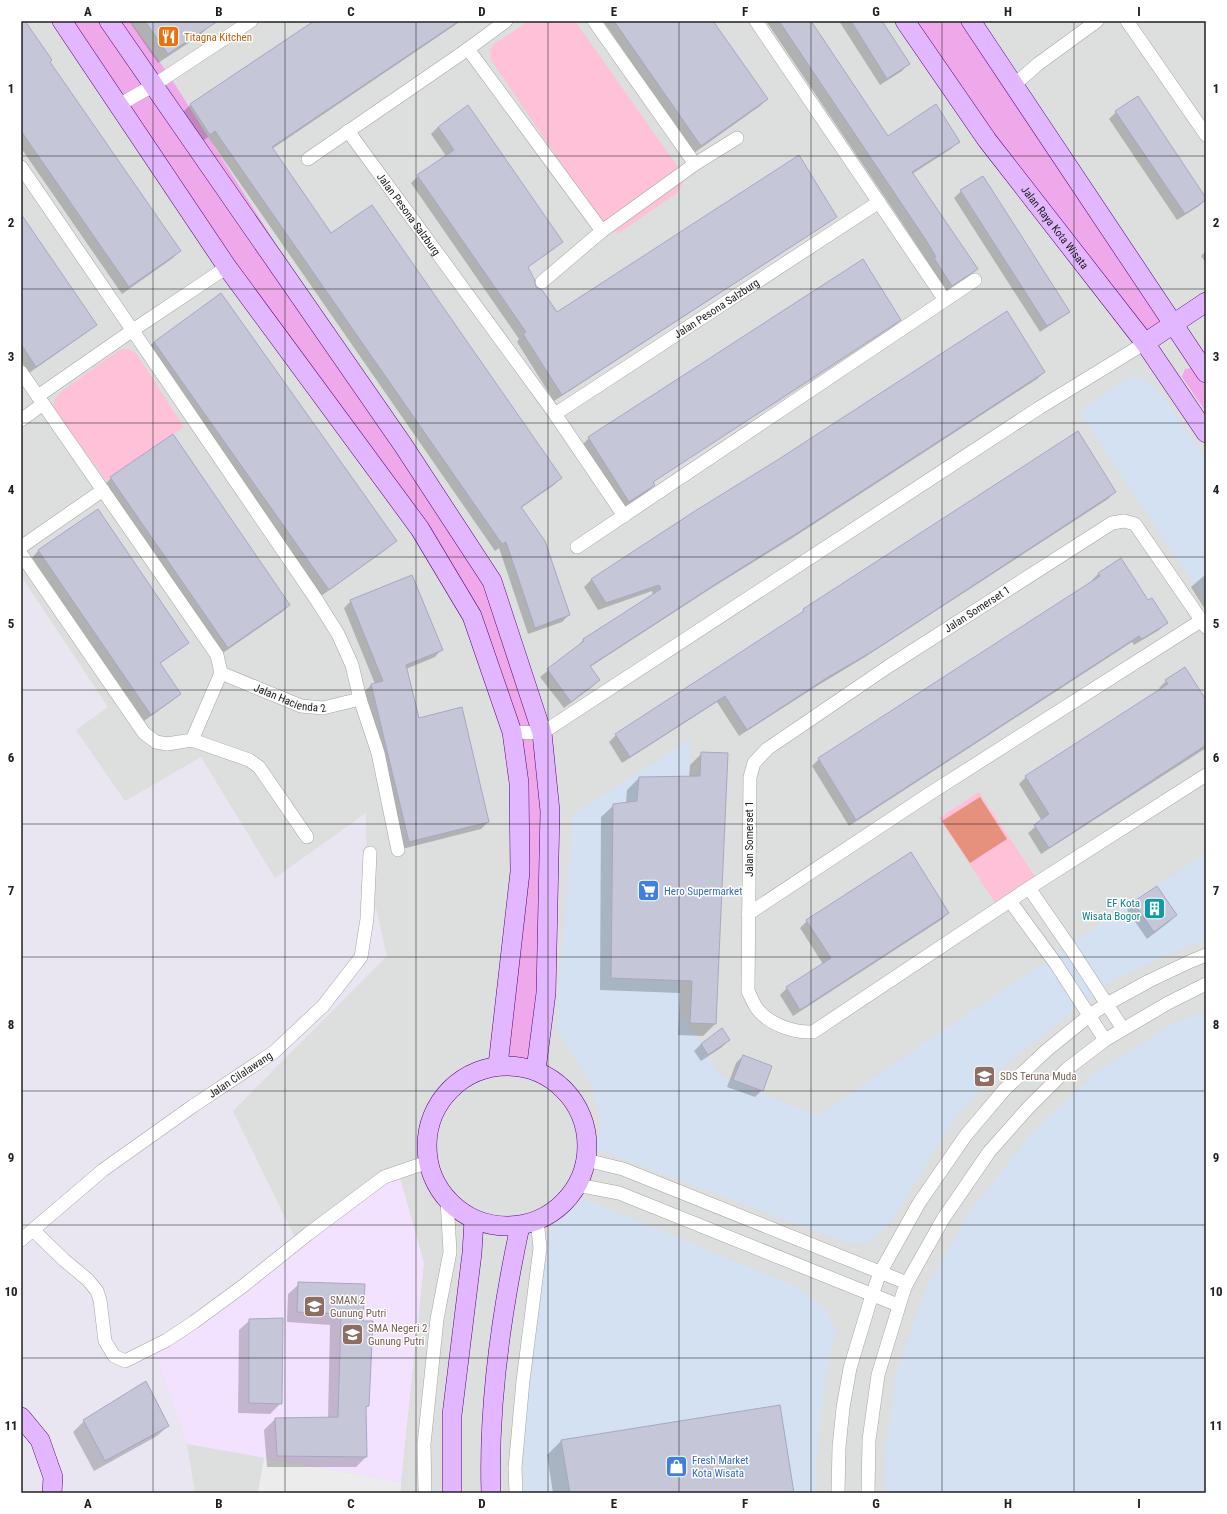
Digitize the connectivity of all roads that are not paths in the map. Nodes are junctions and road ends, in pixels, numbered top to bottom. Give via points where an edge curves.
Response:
1 (62, 21) edge
2 (109, 21) edge
3 (251, 21) edge
4 (506, 21) edge
5 (594, 21) edge
6 (756, 21) edge
7 (905, 21) edge
8 (970, 21) edge
9 (1097, 21) edge
10 (1127, 21) edge
11 (468, 49) junction
12 (154, 85) junction
13 (1014, 85) junction
14 (120, 106) junction
15 (348, 131) junction
16 (1206, 135) edge
17 (737, 138) dead end
18 (308, 159) dead end
19 (695, 164) junction
20 (21, 167) edge
21 (879, 202) junction
22 (602, 231) junction
23 (227, 267) junction
24 (975, 280) dead end
25 (542, 282) dead end
26 (945, 300) junction
27 (1206, 302) edge
28 (1174, 325) junction
29 (133, 330) junction
30 (1145, 343) junction
31 (21, 372) edge
32 (1206, 373) edge
33 (41, 400) junction
34 (555, 414) junction
35 (21, 420) edge
36 (1206, 433) edge
37 (102, 490) junction
38 (624, 516) junction
39 (21, 547) edge
40 (576, 547) dead end
41 (21, 554) edge
42 (1204, 623) edge
43 (221, 673) junction
44 (360, 699) junction
45 (512, 732) junction
46 (542, 733) junction
47 (192, 740) junction
48 (1206, 775) edge
49 (307, 837) dead end
50 (398, 850) dead end
51 (370, 853) dead end
52 (1029, 888) junction
53 (1010, 901) junction
54 (748, 914) junction
55 (1206, 955) edge
56 (1206, 984) edge
57 (1107, 1004) junction
58 (1090, 1015) junction
59 (1123, 1029) junction
60 (1105, 1040) junction
61 (498, 1065) junction
62 (536, 1070) junction
63 (586, 1160) junction
64 (428, 1162) junction
65 (577, 1185) junction
66 (447, 1200) junction
67 (474, 1220) junction
68 (529, 1223) junction
69 (33, 1230) junction
70 (21, 1240) edge
71 (880, 1273) junction
72 (907, 1284) junction
73 (872, 1295) junction
74 (898, 1305) junction
75 (21, 1418) edge
76 (52, 1493) edge
77 (425, 1493) edge
78 (452, 1493) edge
79 (491, 1493) edge
80 (516, 1493) edge
81 (838, 1493) edge
82 (868, 1493) edge

1 - 14 street
2 - 12 street
3 - 12 street
4 - 11 street
5 - 19 street
6 - 21 street
7 - 30 street, Jalan Raya Kota Wisata via 987,140
8 - 13 street
9 - 13 street
10 - 16 street
11 - 15 street
11 - 22 street
12 - 14 street
12 - 46 street via 403,445 492,581
13 - 28 street
14 - 23 street
15 - 18 street
15 - 34 street, Jalan Pesona Salzburg
17 - 19 street
19 - 22 street
20 - 29 street
21 - 26 street
21 - 34 street, Jalan Pesona Salzburg
22 - 25 street
23 - 29 street
23 - 45 street via 420,529 472,616
24 - 26 street
26 - 38 street
27 - 28 street
28 - 30 street
28 - 32 street
29 - 33 street
29 - 44 street via 338,634 352,665
30 - 36 street, Jalan Raya Kota Wisata
30 - 46 street via 1038,408
31 - 33 street
33 - 35 street
33 - 37 street
34 - 38 street, Jalan Pesona Salzburg
37 - 39 street
37 - 43 street via 217,655
38 - 40 street
41 - 47 street via 144,732 156,742 167,744
42 - 54 street via 929,794
42 - 54 street, Jalan Somerset 1 via 1135,524 1124,520 1112,523 889,666 766,749 754,763 750,777
43 - 44 street, Jalan Hacienda 2 via 301,706 323,708
43 - 47 street
44 - 50 street via 378,753
45 - 46 street
45 - 61 street via 519,783 520,872
46 - 62 street via 550,811 546,993
47 - 49 street via 249,760 259,767
48 - 52 street, Jalan Somerset 1
51 - 69 street, Jalan Cilalawang via 367,919 361,958 323,1006 274,1052 103,1170
52 - 53 street, Jalan Somerset 1
52 - 57 street
53 - 54 street, Jalan Somerset 1 via 813,1032 802,1033 773,1023 758,1011 748,991
53 - 58 street
55 - 57 street
56 - 59 street
57 - 58 street
57 - 59 street
58 - 60 street
58 - 71 street via 1004,1089 966,1135 919,1203
59 - 60 street
60 - 72 street via 1067,1069 989,1152 943,1219
61 - 62 street
61 - 64 street via 466,1076 442,1099 428,1129
62 - 63 street via 560,1085 577,1106 586,1132
63 - 65 street
63 - 71 street via 623,1169
64 - 66 street via 435,1182
64 - 69 street via 384,1177 194,1322 167,1340 125,1361 114,1356 105,1341 97,1291
65 - 68 street via 560,1206
65 - 73 street via 619,1193
66 - 67 street
66 - 77 street via 450,1252 436,1334 424,1444
67 - 68 street via 494,1226
67 - 78 street via 452,1415
68 - 79 street via 509,1280 492,1421
68 - 80 street via 540,1248 523,1381 515,1468
69 - 70 street, Jalan Cilalawang
71 - 72 street
71 - 73 street
72 - 74 street
73 - 74 street
73 - 81 street via 850,1368 843,1408
74 - 82 street via 878,1374 869,1440
75 - 76 street via 40,1440 53,1477

